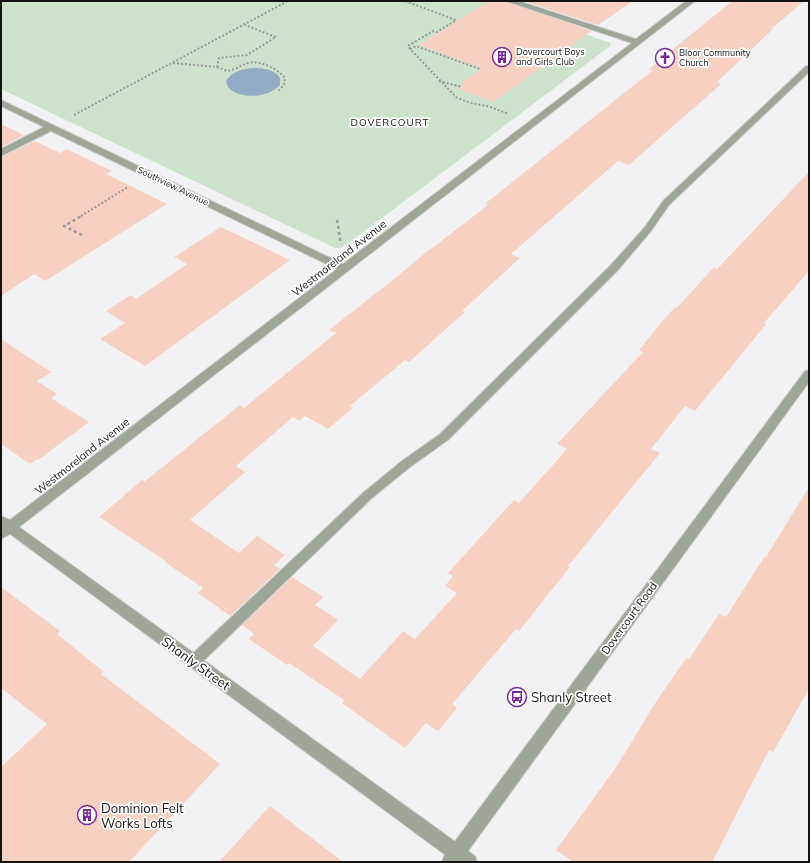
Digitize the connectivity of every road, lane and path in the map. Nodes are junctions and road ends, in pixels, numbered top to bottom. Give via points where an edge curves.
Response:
1 (288, 1) edge
2 (405, 1) edge
3 (510, 1) edge
4 (691, 1) edge
5 (244, 25) junction
6 (637, 42) junction
7 (410, 49) junction
8 (172, 63) junction
9 (217, 67) junction
10 (809, 68) edge
11 (480, 69) dead end
12 (439, 80) junction
13 (462, 87) dead end
14 (278, 91) dead end
15 (1, 103) edge
16 (513, 115) dead end
17 (70, 117) dead end
18 (50, 127) junction
19 (1, 153) edge
20 (133, 185) dead end
21 (337, 220) dead end
22 (82, 235) dead end
23 (342, 251) dead end
24 (344, 268) junction
25 (809, 374) edge
26 (4, 527) edge
27 (193, 662) junction
28 (453, 857) edge
29 (469, 862) edge

1 - 5 path
2 - 7 path via 456,20 408,46
3 - 6 street
4 - 6 street, Westmoreland Avenue
5 - 8 path
5 - 9 path via 276,37 247,55 219,58
6 - 24 street, Westmoreland Avenue
7 - 11 path via 416,46
7 - 12 path
8 - 9 path
8 - 17 path
9 - 14 path via 228,72 249,62 260,63 279,71 285,78 284,85
10 - 27 street via 666,203 648,229 614,268 444,437 368,495
12 - 13 path
12 - 16 path via 456,97
15 - 18 street, Southview Avenue
18 - 19 street
18 - 24 street, Southview Avenue
20 - 22 path via 64,226
21 - 23 path
24 - 26 street, Westmoreland Avenue
25 - 28 street, Dovercourt Road
26 - 27 street, Shanly Street
27 - 28 street, Shanly Street
28 - 29 street, Shanly Street

